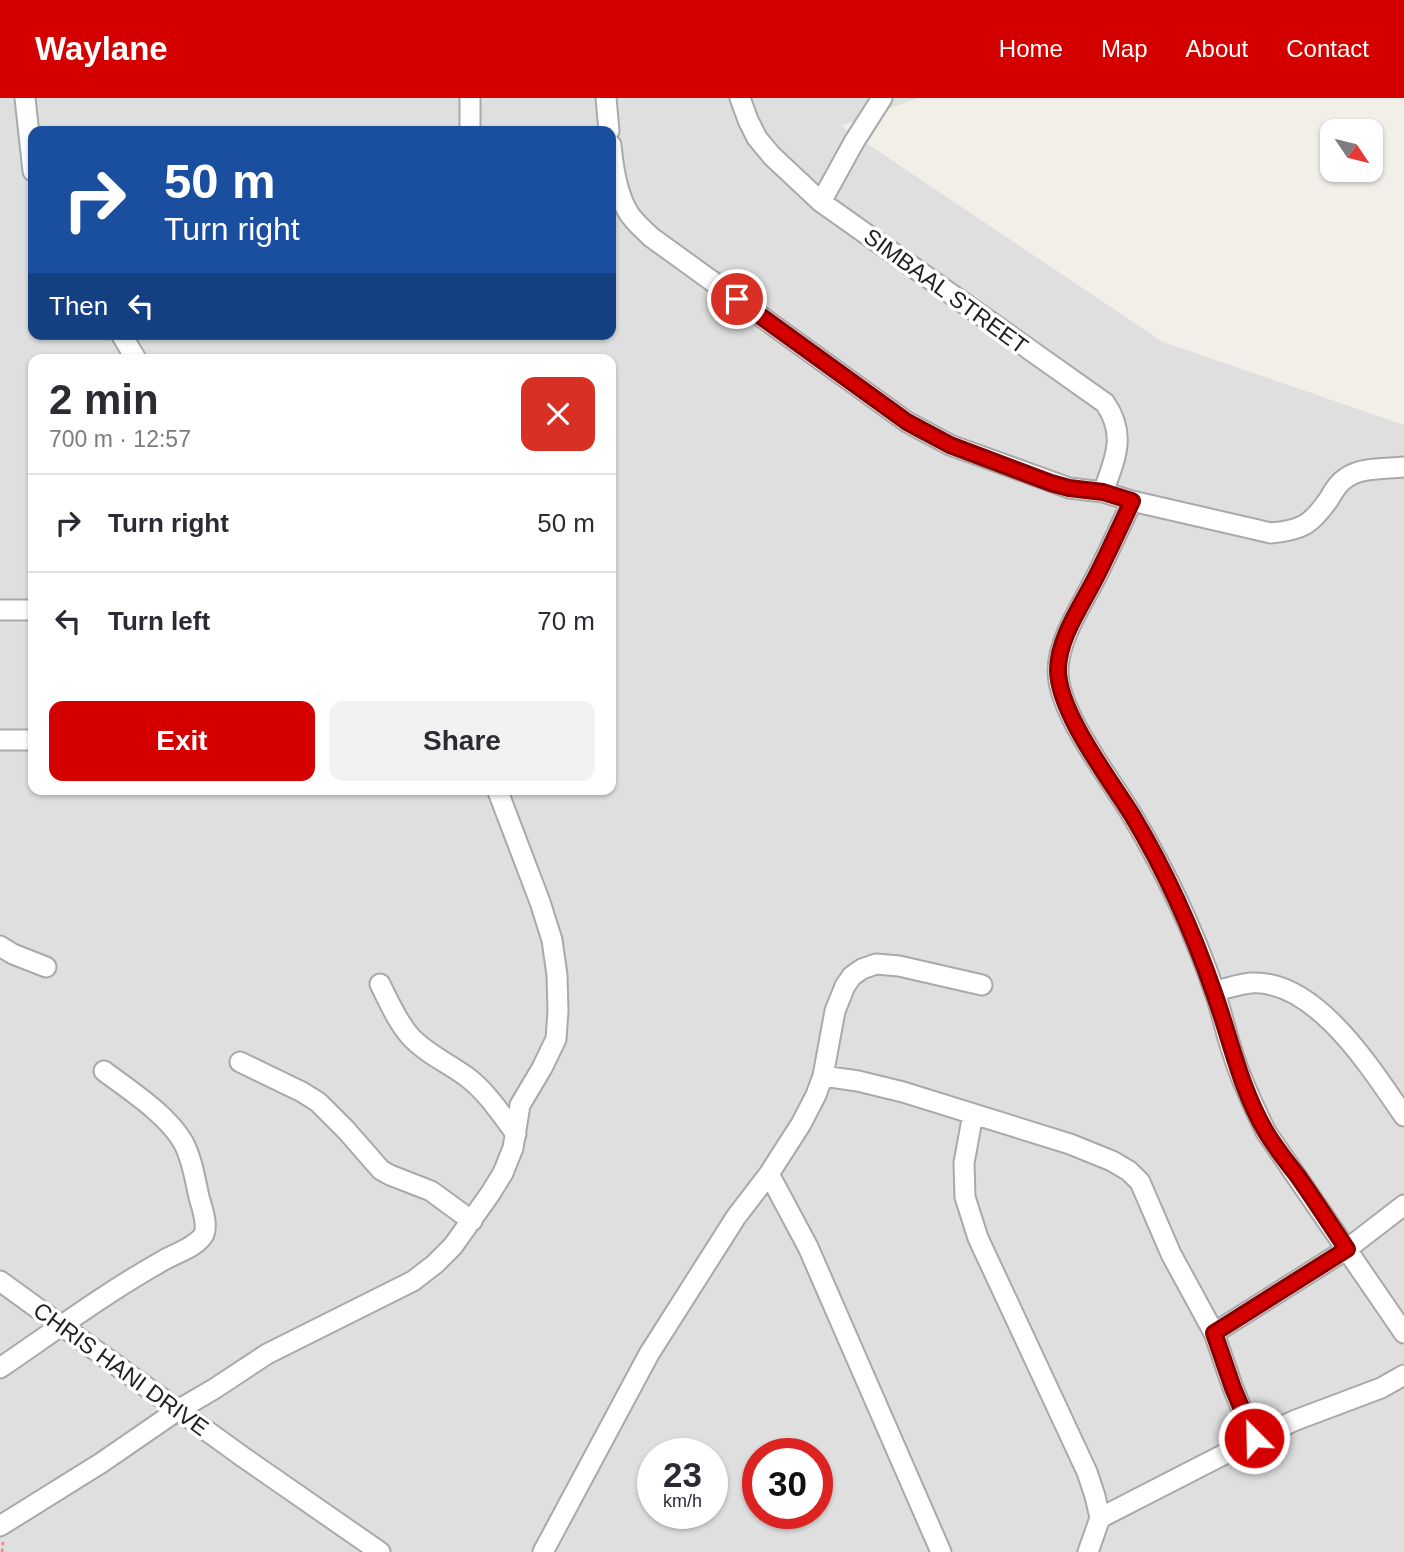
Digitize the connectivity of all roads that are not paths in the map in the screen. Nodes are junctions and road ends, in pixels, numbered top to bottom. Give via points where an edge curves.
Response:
1 (25, 98) edge
2 (470, 98) edge
3 (606, 98) edge
4 (740, 98) edge
5 (882, 98) edge
6 (28, 126) edge
7 (470, 126) edge
8 (609, 126) edge
9 (616, 198) edge
10 (821, 202) junction
11 (1404, 467) edge
12 (1103, 492) junction
13 (1132, 501) junction
14 (0, 610) edge
15 (28, 610) edge
16 (0, 740) edge
17 (28, 740) edge
18 (499, 795) edge
19 (0, 946) edge
20 (46, 967) dead end
21 (380, 984) dead end
22 (982, 985) dead end
23 (1214, 991) junction
24 (240, 1062) dead end
25 (104, 1071) dead end
26 (823, 1076) junction
27 (973, 1114) junction
28 (1404, 1116) edge
29 (516, 1134) junction
30 (769, 1174) junction
31 (1404, 1205) edge
32 (472, 1221) junction
33 (1347, 1249) junction
34 (0, 1281) edge
35 (62, 1325) junction
36 (1214, 1333) junction
37 (1404, 1333) edge
38 (0, 1368) edge
39 (1404, 1375) edge
40 (178, 1410) junction
41 (1254, 1438) junction
42 (1100, 1518) junction
43 (0, 1526) edge
44 (380, 1552) edge
45 (543, 1552) edge
46 (941, 1552) edge
47 (1088, 1552) edge

1 - 6 street
2 - 7 street
3 - 8 street
4 - 10 street, SIMBAAL STREET via 757,138
5 - 10 street
9 - 12 street via 651,237 907,422 950,445 1051,483
10 - 12 street, SIMBAAL STREET via 1105,403 1114,416 1117,435 1115,458
11 - 13 street via 1348,476 1306,525 1271,533
12 - 13 street
13 - 23 street via 1066,638 1059,684 1071,716 1155,858
14 - 15 street
16 - 17 street
18 - 29 street via 540,902 557,975 556,1040 520,1105
19 - 20 street
21 - 29 street via 411,1038 468,1077
22 - 26 street via 899,966 876,964 862,969 845,986 835,1011
23 - 28 street via 1252,983 1274,986 1316,1008 1363,1057
23 - 33 street via 1233,1056 1266,1132
24 - 32 street via 317,1102 381,1170 431,1191
25 - 35 street via 144,1101 182,1140 205,1229 192,1245
26 - 27 street via 903,1092
26 - 30 street via 802,1124
27 - 36 street via 1070,1143 1129,1171 1140,1182 1171,1254
27 - 42 street via 964,1163 965,1197 978,1238 1087,1472
29 - 32 street via 503,1174
30 - 45 street via 736,1217 649,1354
30 - 46 street via 808,1247
31 - 33 street
32 - 40 street via 453,1247 413,1281 267,1354
33 - 36 street
33 - 37 street
34 - 35 street, CHRIS HANI DRIVE
35 - 38 street
35 - 40 street, CHRIS HANI DRIVE
36 - 41 street
39 - 41 street
40 - 43 street
40 - 44 street, CHRIS HANI DRIVE
41 - 42 street
42 - 47 street

